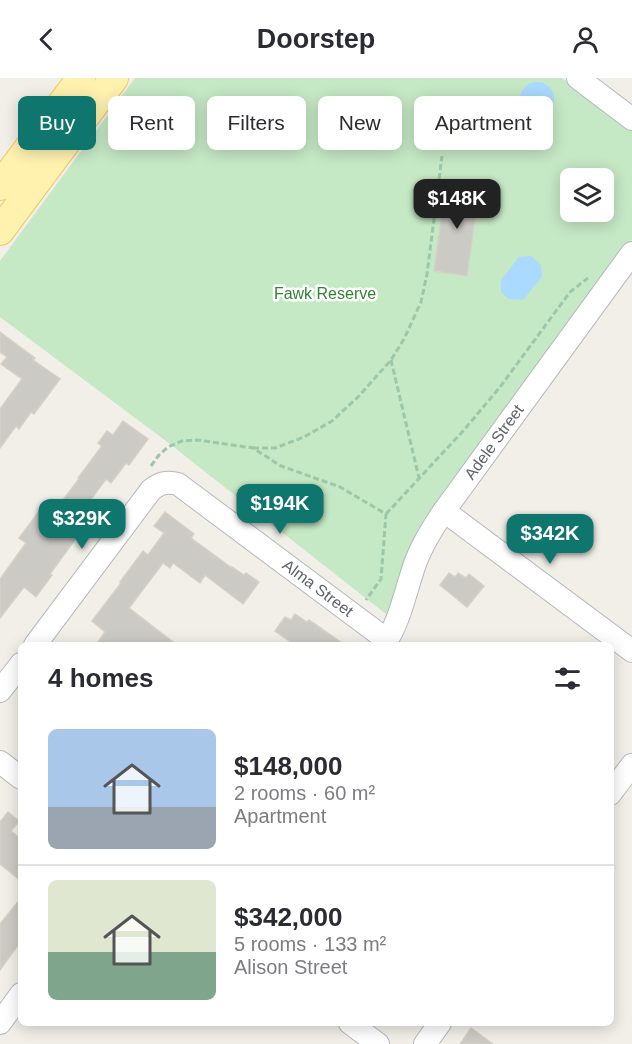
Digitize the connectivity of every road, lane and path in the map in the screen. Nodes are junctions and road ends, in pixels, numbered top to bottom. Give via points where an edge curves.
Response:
1 (81, 78) edge
2 (114, 78) edge
3 (578, 78) edge
4 (632, 119) edge
5 (442, 156) dead end
6 (0, 186) edge
7 (0, 231) edge
8 (632, 253) edge
9 (594, 274) dead end
10 (391, 360) junction
11 (253, 448) junction
12 (153, 477) junction
13 (419, 478) junction
14 (444, 511) junction
15 (386, 513) junction
16 (362, 606) dead end
17 (37, 642) edge
18 (384, 642) edge
19 (386, 642) edge
20 (632, 651) edge
21 (18, 668) edge
22 (0, 691) edge
23 (0, 762) edge
24 (632, 765) edge
25 (18, 776) edge
26 (614, 789) edge
27 (18, 998) edge
28 (0, 1023) edge
29 (354, 1026) edge
30 (438, 1026) edge
31 (378, 1044) edge
32 (425, 1044) edge

1 - 6 main road
2 - 7 main road
3 - 4 street
5 - 10 path via 421,302
8 - 14 street, Adele Street
9 - 13 path via 570,292 500,387
10 - 11 path via 332,422 275,448
10 - 13 path
11 - 12 path via 182,441 159,455
11 - 15 path via 281,466 340,487
12 - 17 street via 151,490
12 - 18 street, Alma Street via 178,484
13 - 15 path
14 - 19 street, Adele Street via 417,558
14 - 20 street
15 - 16 path via 381,579
21 - 22 street
23 - 25 street
24 - 26 street
27 - 28 street
29 - 31 street
30 - 32 street

